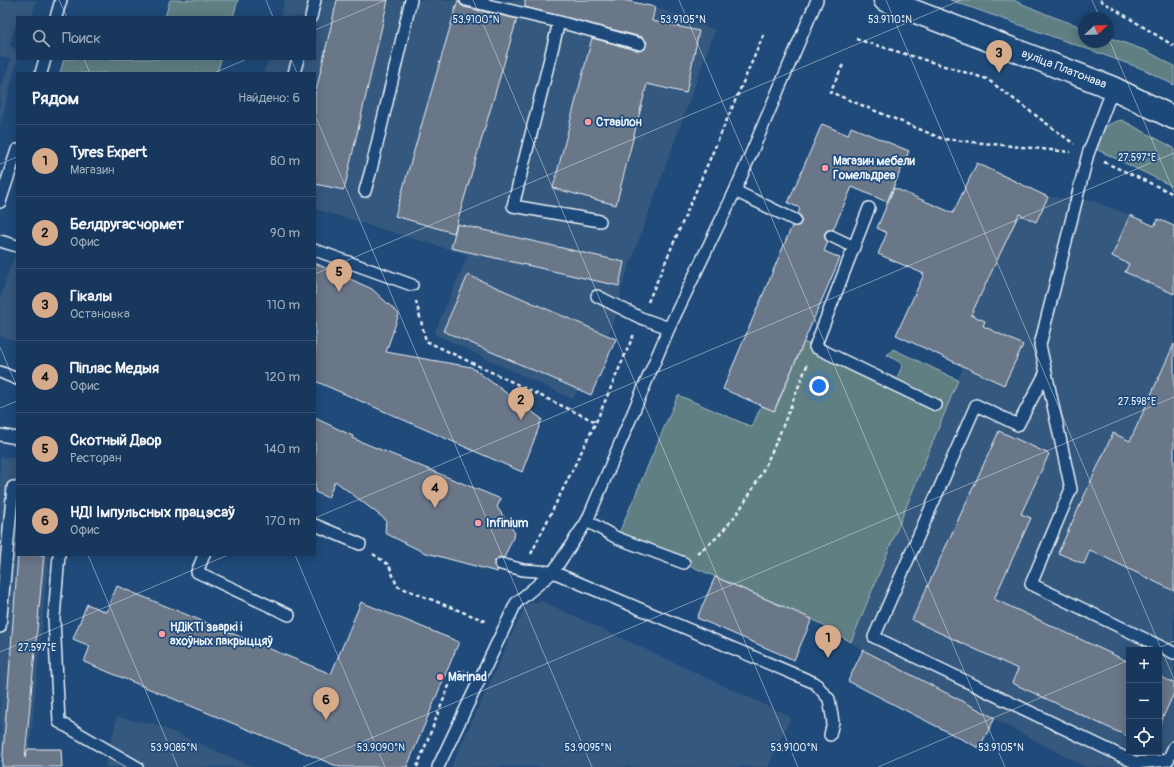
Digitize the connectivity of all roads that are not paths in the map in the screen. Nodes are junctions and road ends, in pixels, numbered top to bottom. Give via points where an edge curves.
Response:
1 (61, 0) edge
2 (316, 0) edge
3 (411, 0) edge
4 (466, 0) edge
5 (817, 0) edge
6 (885, 0) edge
7 (56, 16) edge
8 (311, 16) edge
9 (559, 22) junction
10 (640, 44) dead end
11 (45, 60) edge
12 (298, 60) edge
13 (40, 72) edge
14 (294, 72) edge
15 (1113, 88) junction
16 (1174, 118) edge
17 (16, 153) edge
18 (365, 191) dead end
19 (735, 191) junction
20 (0, 202) edge
21 (869, 208) dead end
22 (795, 220) dead end
23 (600, 221) dead end
24 (831, 236) dead end
25 (0, 241) edge
26 (16, 246) edge
27 (854, 247) junction
28 (316, 250) edge
29 (412, 285) road end
30 (597, 296) dead end
31 (670, 328) junction
32 (0, 372) edge
33 (1046, 372) junction
34 (16, 379) edge
35 (936, 405) dead end
36 (0, 435) edge
37 (16, 438) edge
38 (13, 487) dead end
39 (587, 521) junction
40 (316, 525) edge
41 (360, 544) road end
42 (59, 556) edge
43 (204, 556) edge
44 (684, 563) road end
45 (501, 564) dead end
46 (554, 572) junction
47 (289, 615) dead end
48 (0, 627) edge
49 (1174, 653) edge
50 (830, 735) dead end
51 (1174, 747) edge
52 (137, 767) edge
53 (438, 767) edge

1 - 7 lane
2 - 8 lane
3 - 18 lane
4 - 9 lane
5 - 19 lane
6 - 15 main road, вуліца Платонава
9 - 10 lane
9 - 23 lane via 513,206
11 - 13 lane
12 - 14 lane
15 - 16 main road, вуліца Платонава
15 - 33 lane via 1088,154 1040,345
17 - 20 lane
19 - 22 lane
19 - 31 lane
21 - 27 lane
24 - 27 lane
25 - 26 lane
27 - 35 lane via 815,347
28 - 29 lane
30 - 31 lane via 641,318
31 - 39 lane
32 - 34 lane
33 - 49 lane via 1071,489 1031,584
33 - 51 lane via 1018,425 976,405 874,637 1136,763 1168,760
36 - 37 lane
38 - 48 lane
39 - 44 lane via 617,538
39 - 46 lane
40 - 41 lane
42 - 52 lane via 54,618 59,722
43 - 47 lane via 197,572
45 - 46 lane via 523,570
46 - 50 lane via 815,683 829,699 833,722
46 - 53 lane via 516,603

